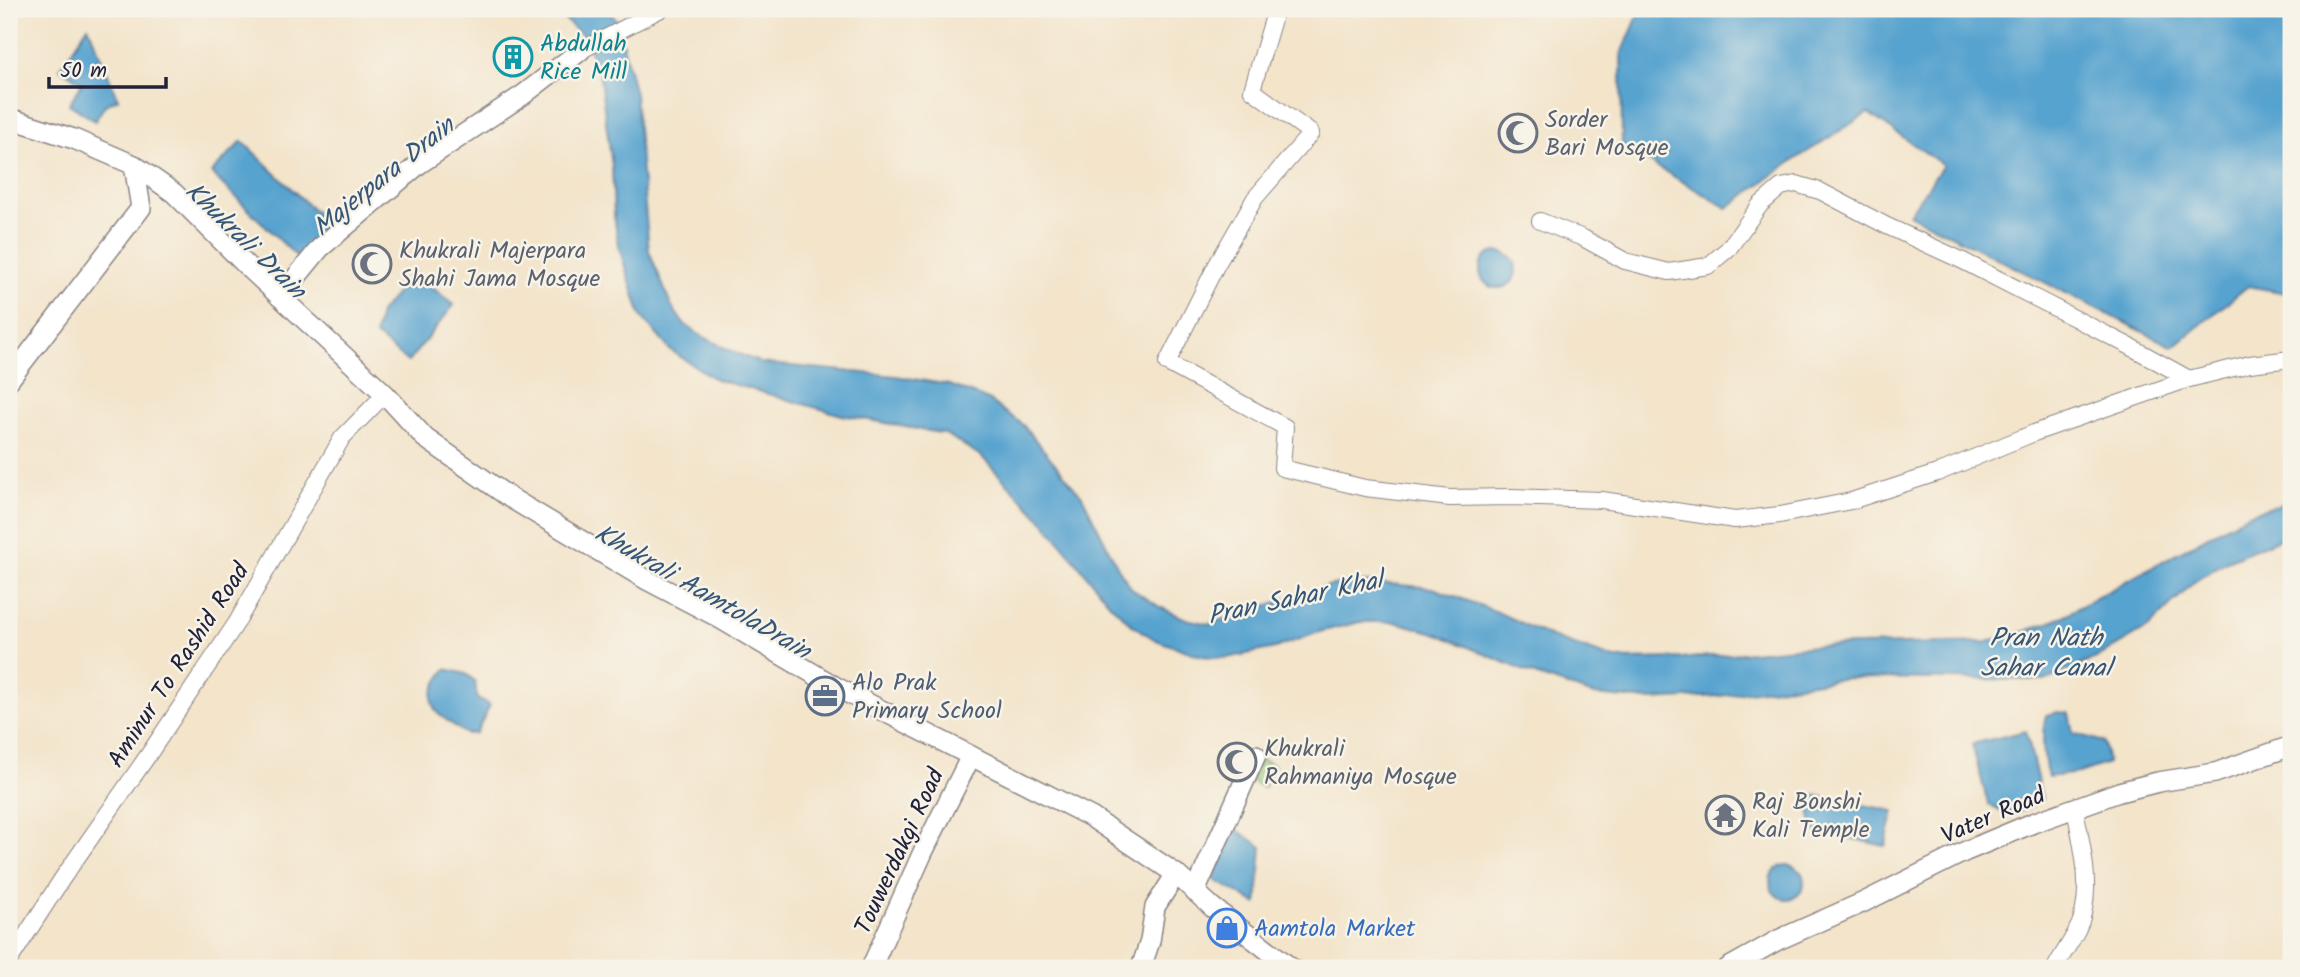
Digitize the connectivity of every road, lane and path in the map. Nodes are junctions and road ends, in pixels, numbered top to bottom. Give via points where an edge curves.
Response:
1 (661, 9) edge
2 (1276, 9) edge
3 (580, 51) joint
4 (9, 118) edge
5 (134, 165) junction
6 (1541, 221) dead end
7 (280, 297) junction
8 (2291, 359) edge
9 (2189, 379) junction
10 (9, 380) edge
11 (383, 397) junction
12 (2291, 746) edge
13 (971, 755) junction
14 (1255, 755) dead end
15 (2075, 808) junction
16 (1176, 874) junction
17 (1195, 892) junction
18 (9, 961) edge
19 (871, 968) edge
20 (1141, 968) edge
21 (1291, 968) edge
22 (1728, 968) edge
23 (2055, 968) edge

1 - 3 street
2 - 9 street via 1252,90 1311,133 1255,198 1167,363 1285,427 1282,468 1365,488 1450,498 1602,500 1735,520 1852,501 1937,474 2034,433
3 - 7 street via 419,164 320,247
4 - 5 street
5 - 7 street via 174,193
5 - 10 street via 141,208
6 - 9 street via 1625,261 1669,272 1708,266 1729,248 1760,205 1781,187 1796,184 1820,191 1961,260
7 - 11 street
8 - 9 street via 2250,363
11 - 13 street via 425,438 509,497 836,687
11 - 18 street, Aminur To Rashid Road via 342,438 237,622
12 - 15 street, Vater Road via 2215,774 2158,782
13 - 16 street via 1091,817
13 - 19 street, Touwerdakgi Road
14 - 17 street
15 - 22 street, Vater Road via 1966,851
15 - 23 street via 2087,877 2085,905 2077,931
16 - 17 street
16 - 20 street via 1155,907
17 - 21 street

